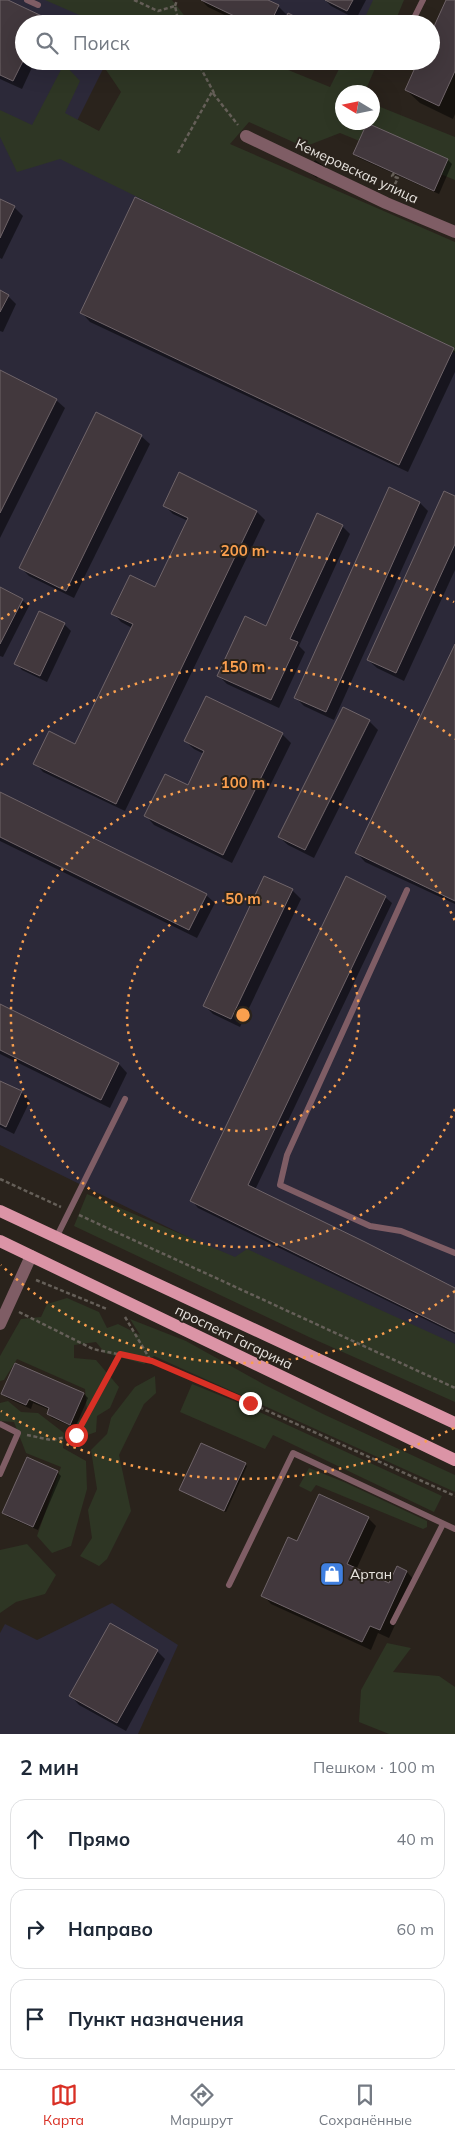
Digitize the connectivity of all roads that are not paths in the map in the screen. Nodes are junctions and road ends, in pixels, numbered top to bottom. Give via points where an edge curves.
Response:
1 (28, 0) edge
2 (423, 0) edge
3 (38, 5) dead end
4 (416, 15) edge
5 (246, 136) road end
6 (455, 232) edge
7 (407, 890) dead end
8 (125, 1098) dead end
9 (0, 1211) edge
10 (56, 1238) junction
11 (0, 1242) edge
12 (455, 1253) edge
13 (31, 1256) junction
14 (0, 1324) edge
15 (455, 1423) edge
16 (0, 1424) edge
17 (455, 1460) edge
18 (0, 1474) edge
19 (444, 1524) junction
20 (455, 1530) edge
21 (229, 1585) dead end
22 (392, 1622) dead end

1 - 3 lane
2 - 4 lane
5 - 6 street, Кемеровская улица
7 - 12 lane via 287,1155 280,1185 370,1226 401,1230
8 - 10 lane
9 - 10 main road, проспект Гагарина
10 - 15 main road, проспект Гагарина
11 - 13 main road, проспект Гагарина
13 - 14 street
13 - 17 main road, проспект Гагарина
16 - 18 lane via 18,1433
19 - 20 lane
19 - 21 lane via 293,1453
19 - 22 lane

